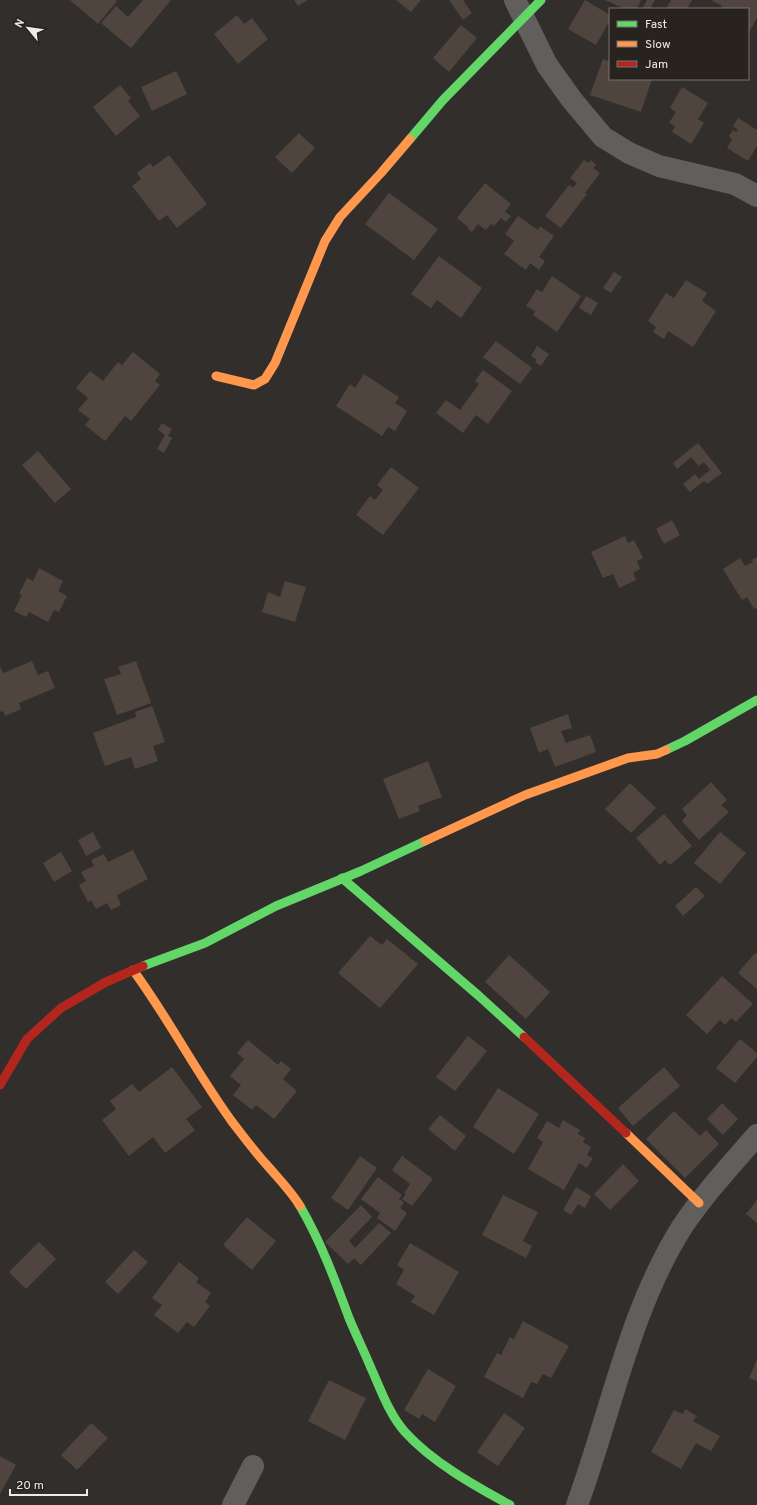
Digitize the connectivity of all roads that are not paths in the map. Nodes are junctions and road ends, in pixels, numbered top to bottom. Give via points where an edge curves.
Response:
1 (541, 0) edge
2 (519, 8) edge
3 (757, 196) edge
4 (216, 376) dead end
5 (757, 700) edge
6 (342, 878) junction
7 (133, 970) junction
8 (0, 1085) edge
9 (757, 1135) edge
10 (699, 1202) junction
11 (253, 1466) dead end
12 (583, 1502) edge
13 (232, 1505) edge
14 (510, 1505) edge

1 - 2 street
2 - 3 street via 547,64 572,100 603,137 629,153 660,166 735,184
2 - 4 street via 384,170 340,217 325,241 275,362 265,379 254,385
5 - 6 street via 657,754 628,758 524,795
6 - 7 street via 276,906 205,943
6 - 10 street via 485,1001
7 - 8 street via 61,1008 28,1039
7 - 14 street via 233,1123 295,1197 312,1226 389,1408 405,1432 431,1455 474,1485
9 - 10 street
10 - 12 street via 682,1228 645,1299 622,1366
11 - 13 street

